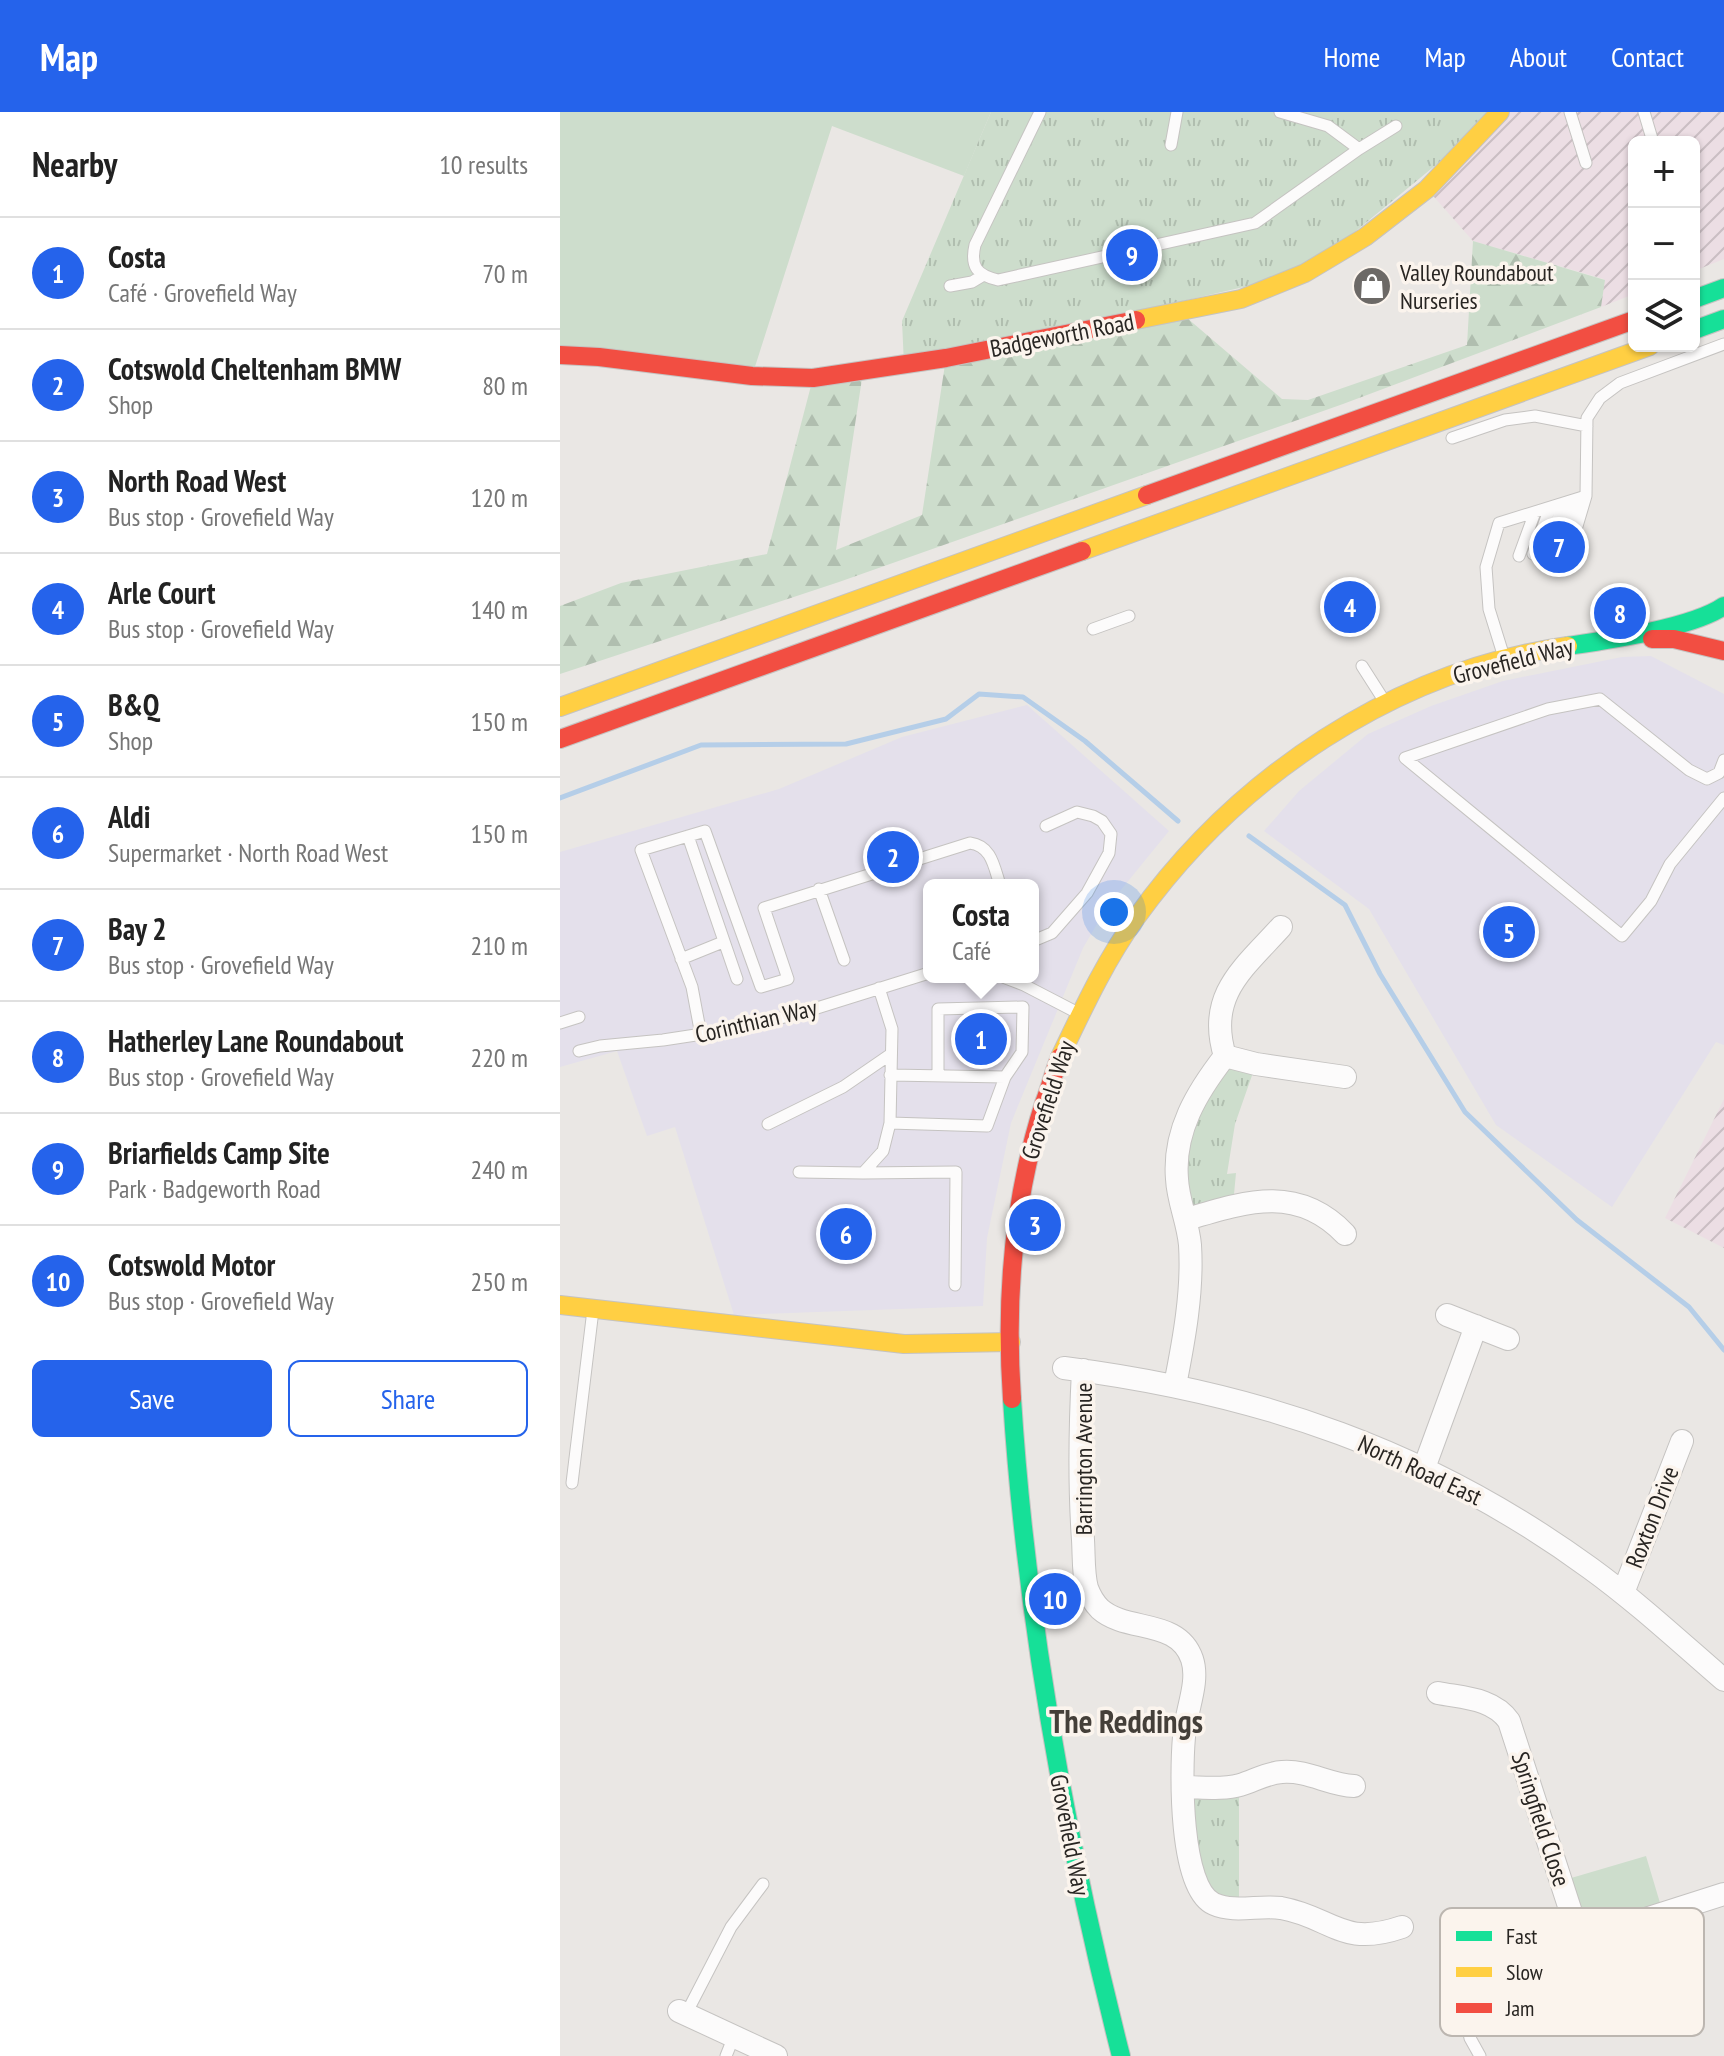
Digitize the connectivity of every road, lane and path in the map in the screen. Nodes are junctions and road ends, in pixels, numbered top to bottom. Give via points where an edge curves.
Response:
1 (1040, 112) edge
2 (1177, 112) edge
3 (1280, 112) edge
4 (1500, 112) edge
5 (1570, 112) edge
6 (1644, 112) edge
7 (1396, 126) dead end
8 (1651, 136) edge
9 (1171, 145) dead end
10 (1359, 149) junction
11 (1586, 163) dead end
12 (982, 276) junction
13 (950, 286) dead end
14 (1724, 288) edge
15 (1700, 297) edge
16 (1724, 319) edge
17 (1628, 322) edge
18 (1700, 328) edge
19 (1724, 344) edge
20 (1633, 352) edge
21 (560, 355) edge
22 (1587, 426) junction
23 (1439, 442) dead end
24 (1292, 489) dead end
25 (1581, 498) junction
26 (1563, 504) junction
27 (1550, 508) junction
28 (1535, 512) junction
29 (1110, 540) junction
30 (1533, 554) dead end
31 (1519, 556) dead end
32 (1724, 606) edge
33 (1129, 616) dead end
34 (1093, 629) dead end
35 (1723, 630) edge
36 (1617, 638) junction
37 (1724, 651) edge
38 (1504, 658) junction
39 (1362, 666) dead end
40 (1385, 703) junction
41 (560, 707) edge
42 (560, 739) edge
43 (1724, 760) edge
44 (1724, 798) edge
45 (1046, 826) dead end
46 (688, 836) junction
47 (998, 879) edge
48 (819, 889) junction
49 (1281, 927) dead end
50 (1039, 938) edge
51 (723, 942) junction
52 (681, 959) junction
53 (844, 960) dead end
54 (923, 975) edge
55 (737, 979) dead end
56 (1019, 983) edge
57 (879, 988) junction
58 (1079, 1013) junction
59 (579, 1017) dead end
60 (560, 1023) edge
61 (701, 1035) junction
62 (579, 1051) dead end
63 (891, 1054) junction
64 (1225, 1056) junction
65 (890, 1075) junction
66 (938, 1075) junction
67 (1005, 1077) junction
68 (1345, 1077) dead end
69 (890, 1123) junction
70 (768, 1124) dead end
71 (799, 1172) dead end
72 (863, 1173) junction
73 (1187, 1219) junction
74 (1345, 1234) dead end
75 (955, 1285) dead end
76 (560, 1305) edge
77 (593, 1310) junction
78 (1447, 1315) dead end
79 (1476, 1326) junction
80 (1508, 1339) dead end
81 (1011, 1342) junction
82 (1074, 1369) joint
83 (1175, 1385) junction
84 (1682, 1441) dead end
85 (1424, 1468) junction
86 (572, 1483) dead end
87 (1623, 1593) junction
88 (1724, 1680) edge
89 (1438, 1693) dead end
90 (1354, 1786) dead end
91 (1184, 1787) junction
92 (763, 1884) dead end
93 (1724, 1894) edge
94 (1570, 1908) edge
95 (1680, 1908) edge
96 (1402, 1927) dead end
97 (683, 2013) joint
98 (1470, 2036) edge
99 (730, 2046) edge
100 (776, 2056) edge
101 (1121, 2056) edge
102 (1480, 2056) edge

1 - 12 lane via 975,245 972,258
2 - 9 lane
3 - 10 lane via 1328,126
4 - 21 main road, Badgeworth Road via 1427,189 1365,237 1305,273 1241,299 946,358 813,378
5 - 11 lane
6 - 8 lane
7 - 10 lane
10 - 12 lane via 1255,223 998,280
12 - 13 lane
14 - 15 main road
16 - 18 main road
17 - 41 main road
19 - 22 lane via 1620,383 1600,398
20 - 29 main road
22 - 23 lane via 1535,416
22 - 25 lane
24 - 29 lane
25 - 26 lane
25 - 26 lane via 1559,547
26 - 27 lane
27 - 28 lane
27 - 30 lane
28 - 31 lane
28 - 38 lane via 1499,523 1486,567 1489,609
29 - 42 main road
32 - 36 main road, Grovefield Way via 1711,615
33 - 34 lane
35 - 37 main road
36 - 37 main road, Grovefield Way via 1674,639
36 - 38 main road, Grovefield Way
38 - 40 main road, Grovefield Way
39 - 40 lane
40 - 58 main road, Grovefield Way via 1287,762 1211,827 1129,926
43 - 44 lane via 1719,773 1707,779 1600,699 1548,709 1405,758 1622,936 1651,901 1670,864
45 - 50 lane via 1077,812 1102,821 1111,834 1109,853 1087,893 1052,933
46 - 48 lane via 705,831 761,987 788,979 764,908
46 - 51 lane
46 - 52 lane via 641,850
47 - 48 lane via 988,852 970,843
48 - 53 lane
49 - 64 street via 1229,986 1219,1014
51 - 52 lane
51 - 55 lane
52 - 61 lane
54 - 57 lane, Corinthian Way
56 - 58 lane
57 - 61 lane, Corinthian Way via 768,1022
57 - 63 lane via 892,1029
58 - 81 main road, Grovefield Way via 1049,1084 1024,1171 1014,1239
59 - 60 lane
61 - 62 lane, Corinthian Way
63 - 65 lane
63 - 70 lane via 843,1087
64 - 68 street
64 - 73 street via 1193,1102 1176,1156
65 - 66 lane
65 - 69 lane
66 - 67 lane
66 - 67 lane via 938,1009 1023,1007 1022,1052
67 - 69 lane via 987,1126
69 - 72 lane via 883,1151
71 - 72 lane
72 - 75 lane via 956,1172
73 - 74 street via 1259,1200 1279,1201 1332,1221
73 - 83 street via 1189,1279
76 - 77 main road
77 - 81 main road via 904,1344
77 - 86 lane
78 - 79 street
79 - 80 street
79 - 85 street
81 - 101 main road, Grovefield Way via 1023,1527 1043,1690 1083,1903
82 - 83 street, North Road East
82 - 91 street, Barrington Avenue via 1086,1585 1108,1615 1174,1635 1188,1651 1194,1676 1184,1736
83 - 85 street, North Road East via 1315,1423
84 - 87 street, Roxton Drive
85 - 87 street, North Road East via 1526,1524
87 - 88 street, North Road East
89 - 94 street, Springfield Close via 1486,1702 1509,1721
90 - 91 street via 1281,1772 1239,1786
91 - 96 street, Barrington Avenue via 1188,1855 1210,1902 1281,1908 1349,1933
92 - 97 lane via 731,1927
93 - 95 street
97 - 99 street
98 - 102 lane
99 - 100 street

